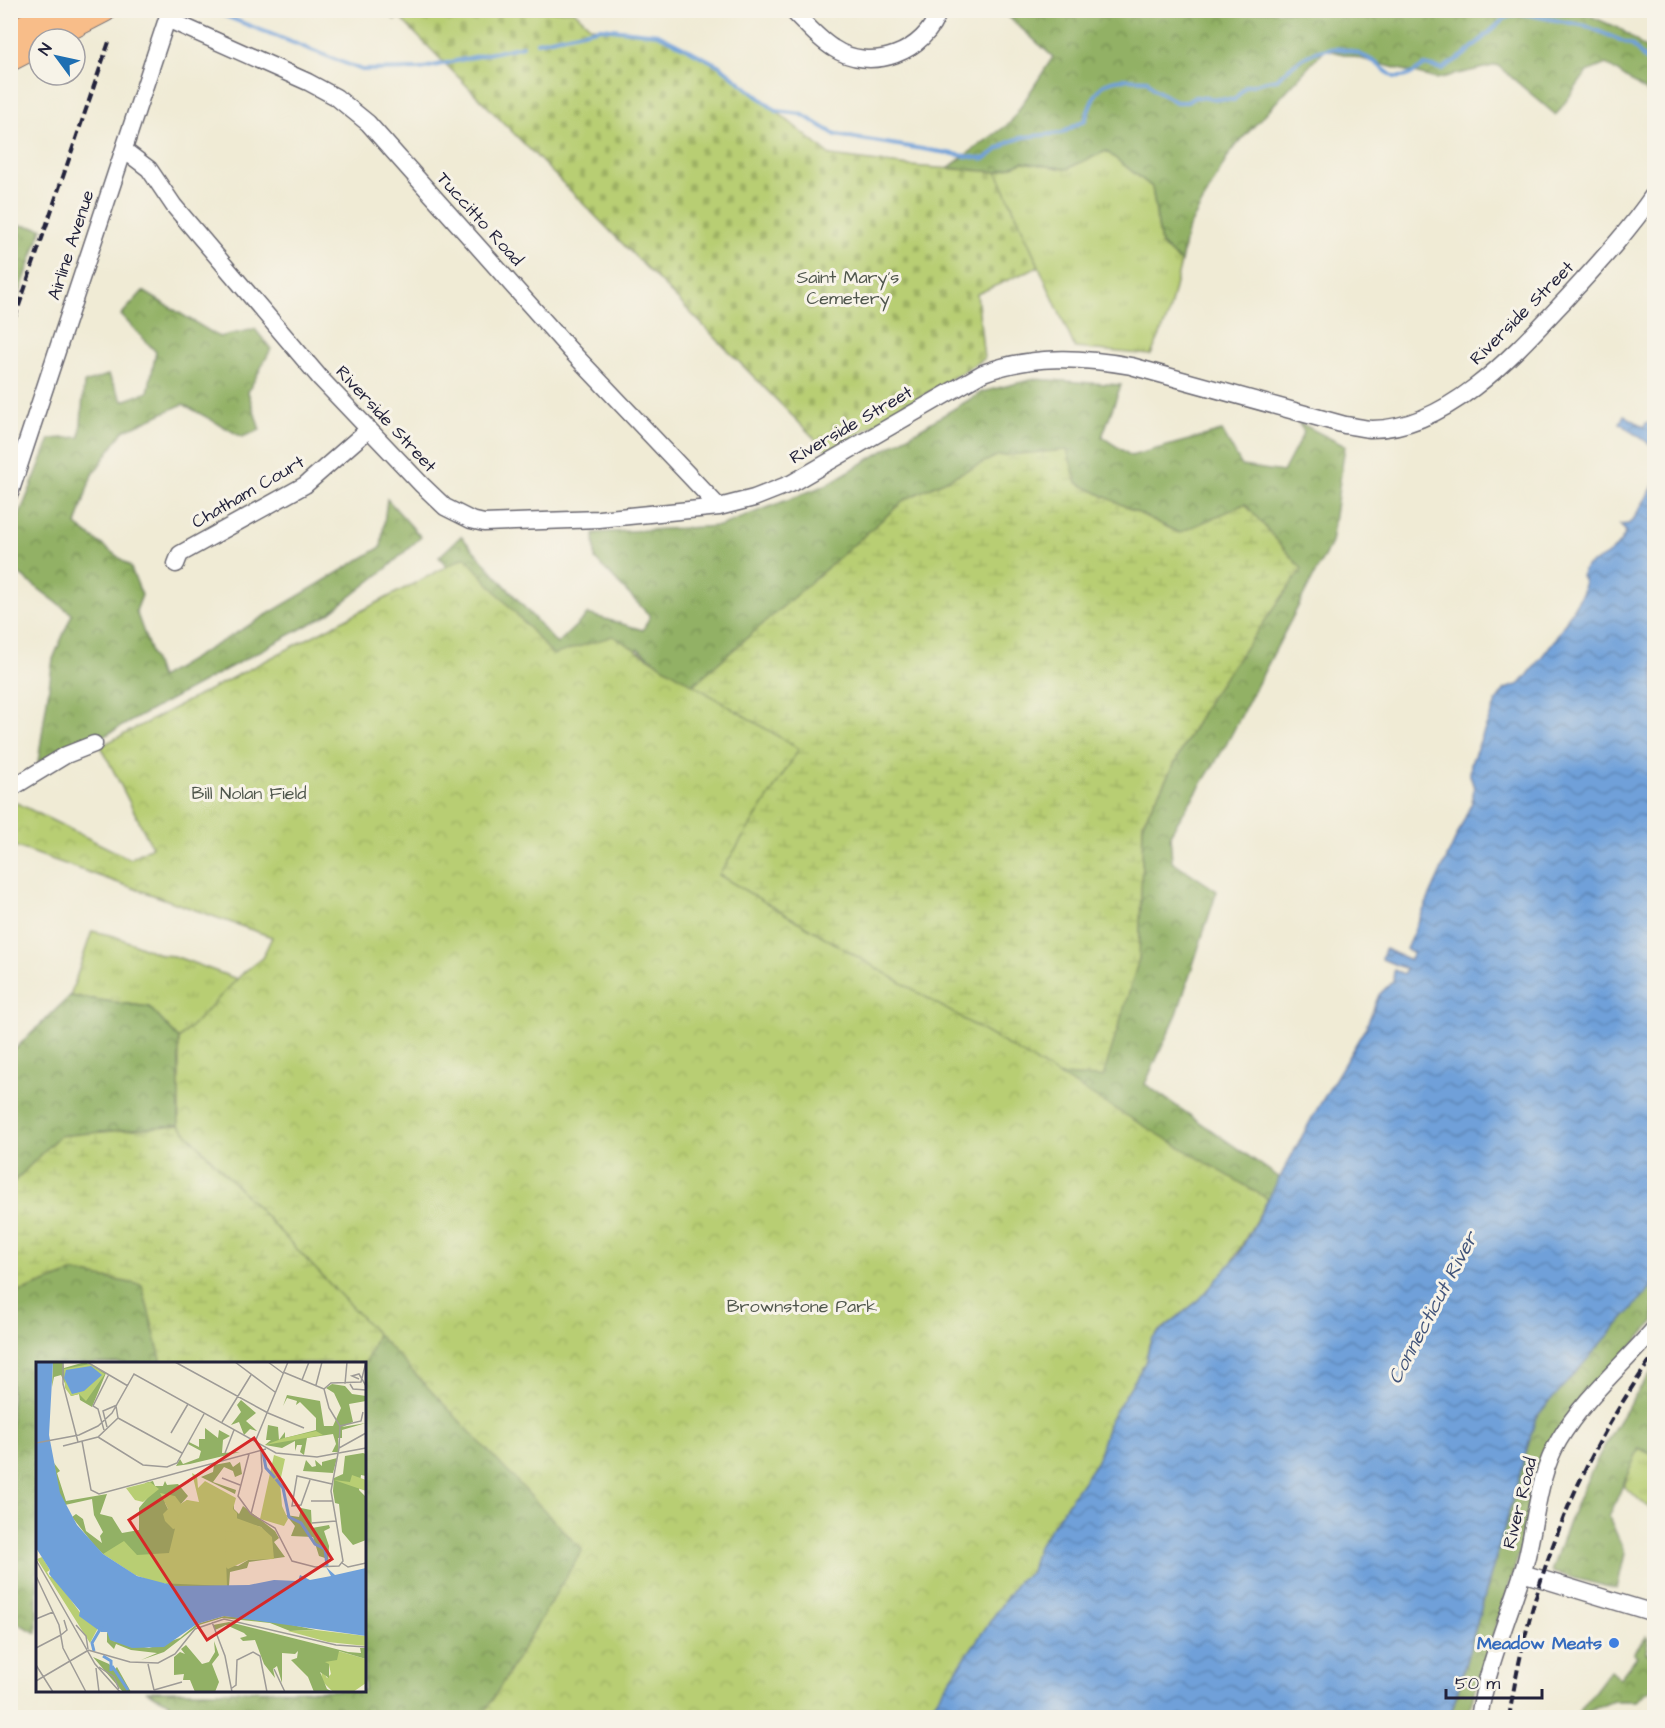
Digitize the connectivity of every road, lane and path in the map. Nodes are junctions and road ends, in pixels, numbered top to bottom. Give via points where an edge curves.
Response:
1 (104, 10) edge
2 (792, 10) edge
3 (939, 10) edge
4 (169, 15) edge
5 (48, 26) edge
6 (10, 34) edge
7 (10, 59) edge
8 (124, 150) junction
9 (1654, 194) edge
10 (369, 429) junction
11 (10, 493) edge
12 (719, 507) junction
13 (176, 564) dead end
14 (94, 744) dead end
15 (10, 789) edge
16 (1654, 1329) edge
17 (1522, 1573) junction
18 (1654, 1613) edge
19 (1479, 1718) edge

1 - 5 highway
2 - 3 street via 833,49 860,58 894,57 921,40
4 - 8 street, Airline Avenue
4 - 12 street, Tuccitto Road via 336,97 368,123 570,350
5 - 6 highway
5 - 7 highway
8 - 10 street, Riverside Street via 149,169 190,224 321,379
8 - 11 street, Airline Avenue
9 - 12 street, Riverside Street via 1604,257 1500,366 1467,393 1408,422 1372,429 1345,425 1099,360 1007,364 947,392 792,483
10 - 12 street, Riverside Street via 445,507 471,520 512,524
10 - 13 street, Chatham Court via 304,485 180,554
14 - 15 street via 66,755
16 - 17 street, River Road via 1557,1443 1546,1472
17 - 18 street
17 - 19 street, River Road

